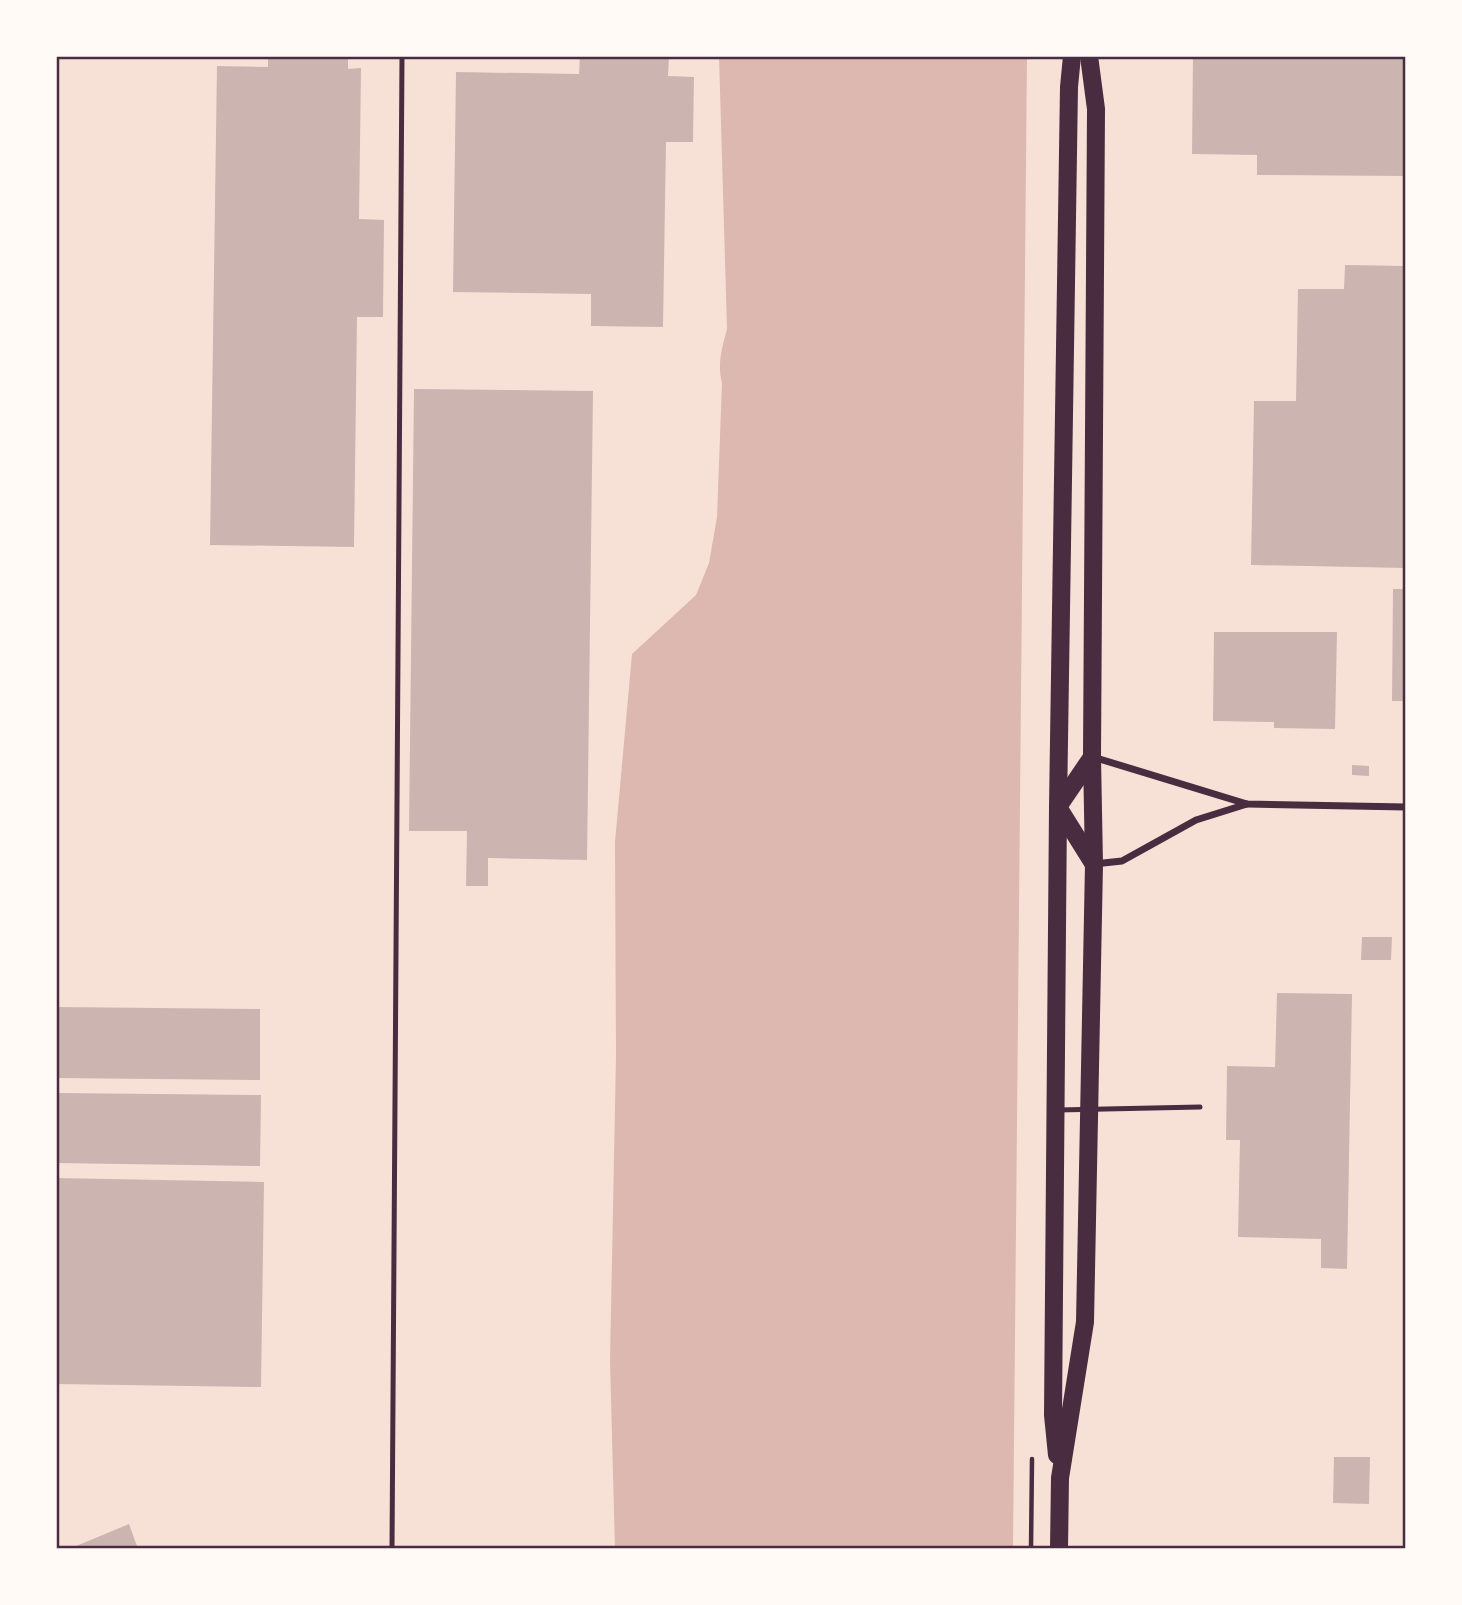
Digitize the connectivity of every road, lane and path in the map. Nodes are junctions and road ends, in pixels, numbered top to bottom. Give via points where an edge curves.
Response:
1 (402, 56) edge
2 (1072, 56) edge
3 (1090, 56) edge
4 (1092, 757) junction
5 (1247, 804) junction
6 (1058, 807) junction
7 (1406, 807) edge
8 (1094, 864) junction
9 (1200, 1107) dead end
10 (1055, 1110) junction
11 (1088, 1110) junction
12 (1060, 1478) junction
13 (392, 1549) edge
14 (1059, 1549) edge

1 - 13 lane
2 - 6 main road
3 - 4 main road via 1097,109
4 - 5 street
4 - 6 main road
4 - 8 main road
5 - 7 street
5 - 8 street via 1196,820 1122,862
6 - 8 main road
6 - 10 main road
8 - 11 main road
9 - 11 lane
10 - 11 lane
10 - 12 main road via 1052,1415
11 - 12 main road via 1085,1322
12 - 14 main road

